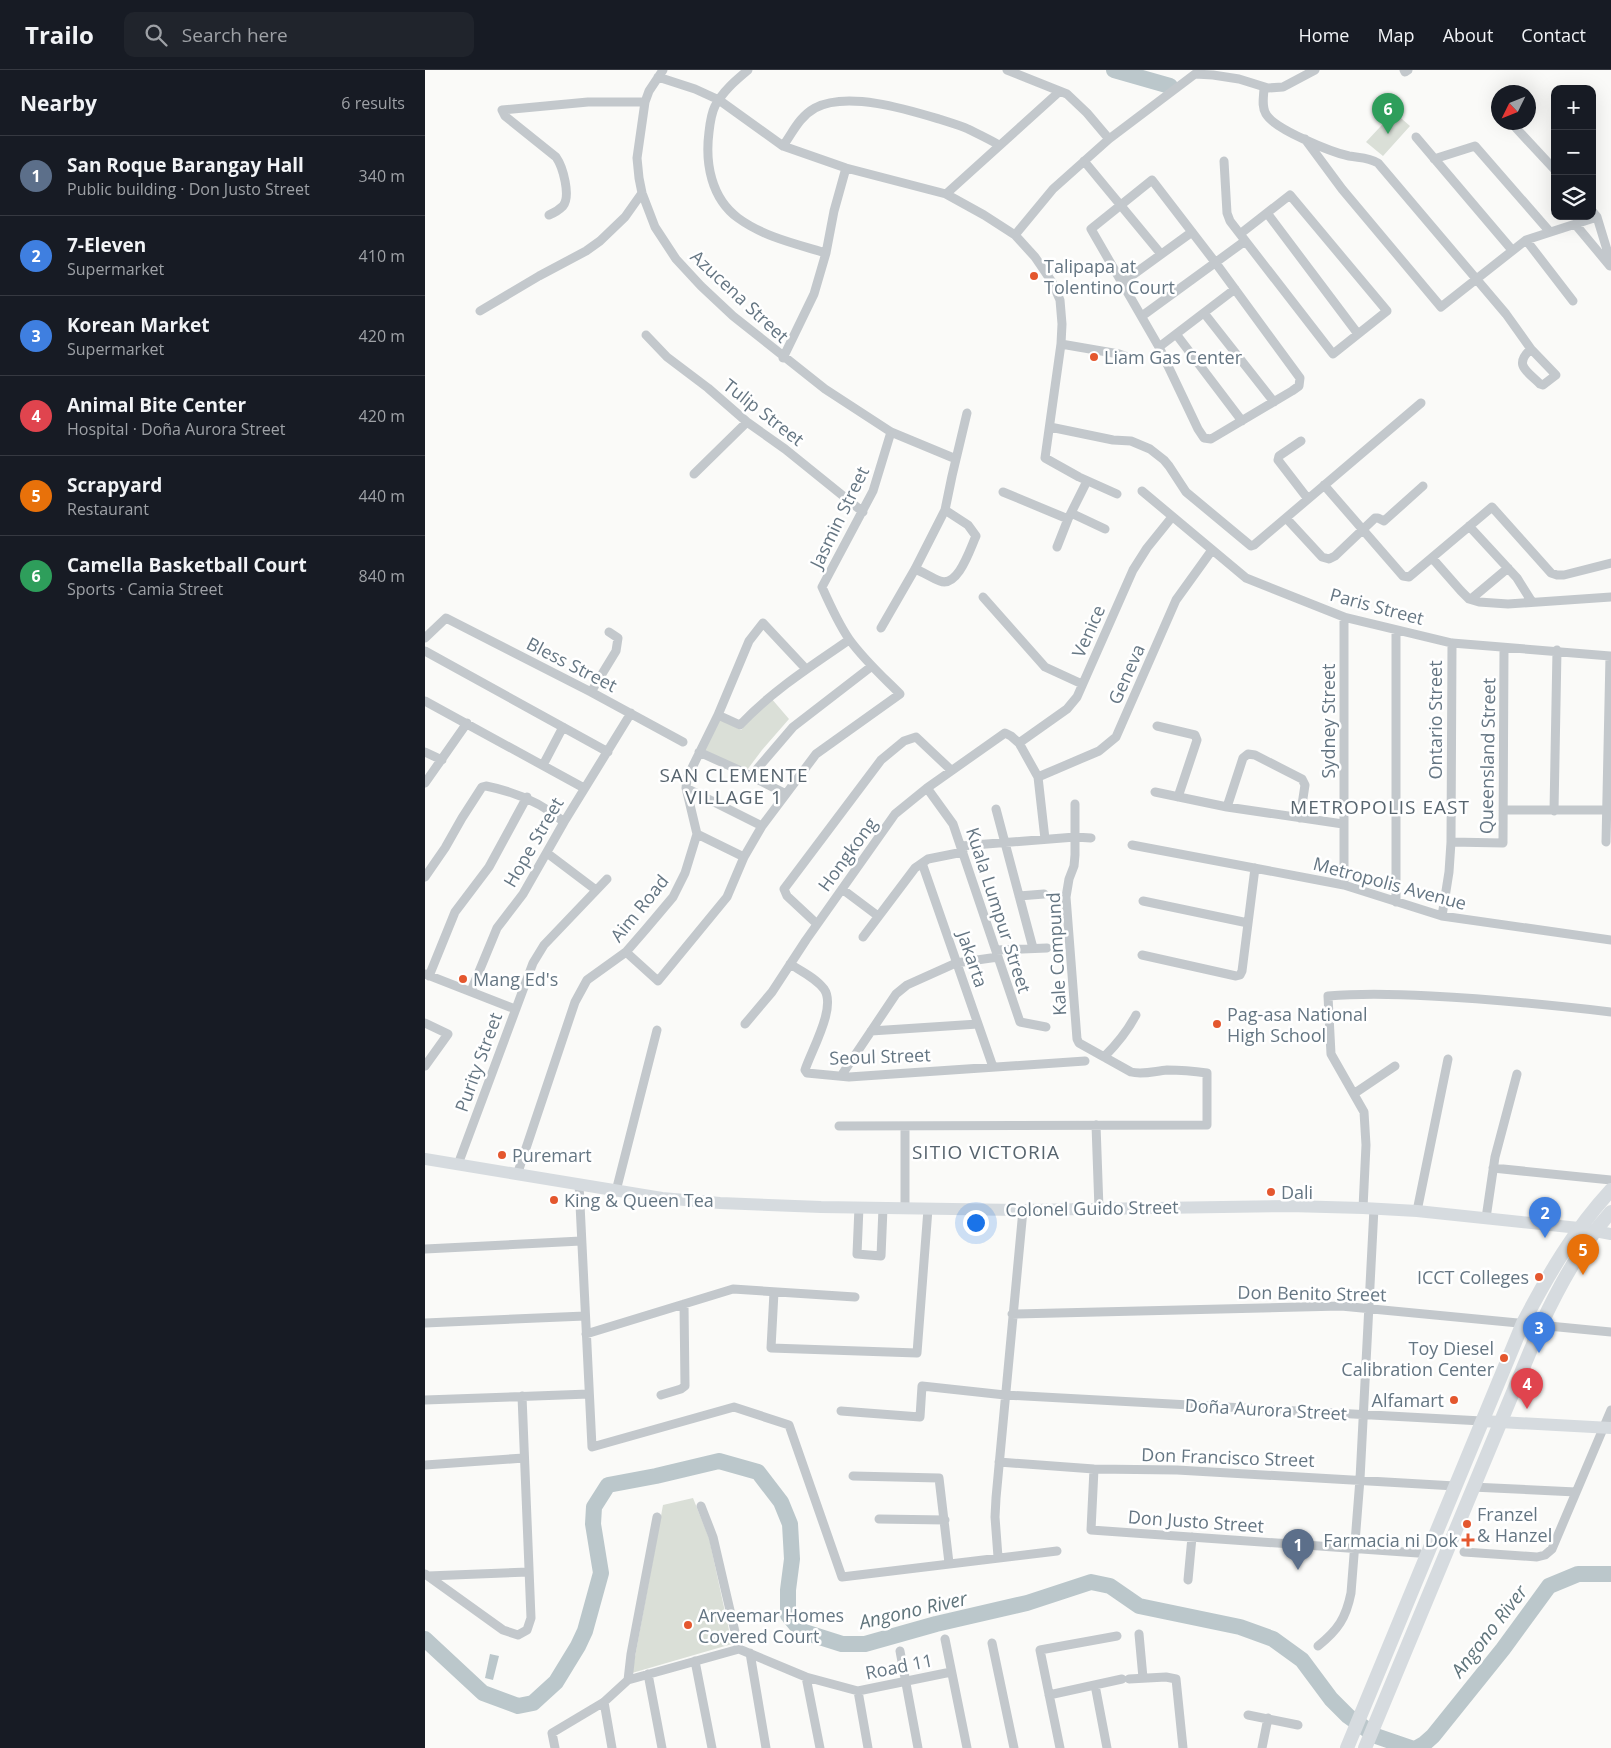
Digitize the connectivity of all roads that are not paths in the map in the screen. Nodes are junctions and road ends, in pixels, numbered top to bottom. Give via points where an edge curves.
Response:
1 (748, 70) edge
2 (1007, 70) edge
3 (1315, 70) edge
4 (1404, 70) edge
5 (1408, 70) edge
6 (660, 73) edge
7 (1264, 87) junction
8 (1060, 91) junction
9 (719, 100) junction
10 (645, 102) junction
11 (1518, 130) edge
12 (1416, 137) dead end
13 (1303, 138) junction
14 (1109, 140) junction
15 (999, 145) junction
16 (783, 146) junction
17 (1434, 159) junction
18 (1084, 161) junction
19 (1224, 162) dead end
20 (1551, 166) edge
21 (846, 168) junction
22 (642, 193) junction
23 (946, 194) junction
24 (1120, 205) junction
25 (1267, 213) junction
26 (549, 215) dead end
27 (1596, 217) edge
28 (1583, 220) edge
29 (1575, 224) junction
30 (1192, 232) junction
31 (1550, 232) junction
32 (1015, 234) junction
33 (1243, 238) junction
34 (1526, 240) junction
35 (1512, 250) junction
36 (826, 253) junction
37 (1161, 254) junction
38 (1215, 262) junction
39 (1611, 265) edge
40 (1477, 280) junction
41 (1123, 282) junction
42 (1235, 289) junction
43 (1573, 301) dead end
44 (480, 311) dead end
45 (1204, 313) junction
46 (1142, 316) junction
47 (1176, 334) junction
48 (1358, 334) junction
49 (646, 335) dead end
50 (1061, 344) junction
51 (1159, 347) junction
52 (1531, 349) dead end
53 (783, 358) junction
54 (1136, 360) dead end
55 (1274, 402) junction
56 (1421, 403) dead end
57 (967, 413) dead end
58 (1242, 421) junction
59 (747, 422) junction
60 (1049, 426) junction
61 (891, 432) junction
62 (1301, 441) dead end
63 (956, 459) junction
64 (693, 474) dead end
65 (1087, 481) junction
66 (1324, 485) junction
67 (1423, 486) dead end
68 (1142, 491) dead end
69 (1003, 492) dead end
70 (1117, 494) dead end
71 (1308, 499) junction
72 (945, 510) junction
73 (863, 512) junction
74 (1069, 516) junction
75 (1172, 516) junction
76 (1286, 518) junction
77 (1469, 526) junction
78 (1105, 529) dead end
79 (1363, 530) junction
80 (1057, 547) dead end
81 (1212, 550) junction
82 (1432, 558) junction
83 (1611, 563) edge
84 (915, 568) junction
85 (1507, 568) junction
86 (983, 597) dead end
87 (1611, 597) edge
88 (1471, 600) junction
89 (1532, 602) junction
90 (1344, 617) junction
91 (881, 628) dead end
92 (1396, 630) junction
93 (609, 632) dead end
94 (425, 638) edge
95 (849, 640) junction
96 (1452, 643) junction
97 (1504, 648) junction
98 (1557, 650) junction
99 (425, 651) edge
100 (872, 666) junction
101 (806, 669) junction
102 (1083, 684) junction
103 (591, 692) junction
104 (425, 700) edge
105 (631, 713) junction
106 (717, 715) junction
107 (467, 723) junction
108 (1157, 726) dead end
109 (563, 727) junction
110 (683, 742) dead end
111 (1019, 743) junction
112 (425, 752) edge
113 (608, 752) junction
114 (699, 752) junction
115 (442, 760) junction
116 (543, 766) junction
117 (951, 770) junction
118 (751, 776) junction
119 (1038, 777) junction
120 (425, 783) edge
121 (584, 788) junction
122 (686, 788) junction
123 (927, 788) junction
124 (1155, 792) dead end
125 (786, 794) junction
126 (527, 797) junction
127 (1178, 797) junction
128 (1075, 804) dead end
129 (1227, 807) junction
130 (996, 809) dead end
131 (1503, 810) junction
132 (1606, 810) junction
133 (1554, 811) junction
134 (1300, 818) junction
135 (564, 822) junction
136 (1343, 824) junction
137 (762, 826) junction
138 (697, 834) junction
139 (1075, 837) junction
140 (1091, 838) dead end
141 (1045, 839) junction
142 (1004, 842) junction
143 (1451, 842) junction
144 (1606, 842) dead end
145 (1132, 845) dead end
146 (962, 849) junction
147 (547, 853) junction
148 (744, 857) junction
149 (922, 863) junction
150 (1255, 868) junction
151 (426, 874) edge
152 (607, 879) dead end
153 (1344, 884) junction
154 (841, 889) junction
155 (596, 890) junction
156 (1044, 894) dead end
157 (1019, 896) junction
158 (1143, 901) dead end
159 (1396, 902) junction
160 (878, 916) junction
161 (1442, 916) junction
162 (1247, 923) junction
163 (817, 924) junction
164 (863, 937) dead end
165 (1611, 940) edge
166 (1033, 948) junction
167 (1047, 948) dead end
168 (626, 952) junction
169 (997, 953) junction
170 (1142, 956) dead end
171 (957, 963) junction
172 (790, 964) junction
173 (427, 975) edge
174 (471, 991) junction
175 (515, 1010) junction
176 (1611, 1012) edge
177 (1135, 1015) dead end
178 (425, 1023) edge
179 (745, 1024) dead end
180 (978, 1024) junction
181 (1046, 1027) dead end
182 (657, 1030) dead end
183 (871, 1031) junction
184 (1104, 1056) junction
185 (1447, 1059) dead end
186 (1085, 1061) dead end
187 (425, 1066) edge
188 (1395, 1066) dead end
189 (993, 1067) junction
190 (1517, 1074) dead end
191 (841, 1076) junction
192 (1355, 1093) junction
193 (1096, 1125) junction
194 (839, 1126) dead end
195 (905, 1127) junction
196 (425, 1159) edge
197 (460, 1165) junction
198 (1493, 1168) junction
199 (517, 1175) junction
200 (1611, 1180) edge
201 (579, 1184) junction
202 (1611, 1190) edge
203 (616, 1191) junction
204 (859, 1207) junction
205 (883, 1208) junction
206 (905, 1208) junction
207 (1369, 1208) junction
208 (928, 1209) junction
209 (1099, 1209) junction
210 (1023, 1210) junction
211 (1417, 1211) junction
212 (1611, 1212) edge
213 (1485, 1218) junction
214 (1579, 1228) junction
215 (1596, 1230) junction
216 (1611, 1234) edge
217 (581, 1241) junction
218 (425, 1249) edge
219 (774, 1292) junction
220 (855, 1297) dead end
221 (684, 1304) junction
222 (1369, 1308) junction
223 (1012, 1314) junction
224 (585, 1316) junction
225 (425, 1323) edge
226 (1523, 1323) junction
227 (1541, 1325) junction
228 (1611, 1332) edge
229 (586, 1334) junction
230 (589, 1394) junction
231 (1005, 1394) junction
232 (661, 1395) dead end
233 (522, 1396) junction
234 (425, 1400) edge
235 (841, 1410) dead end
236 (1611, 1410) edge
237 (1364, 1414) junction
238 (1482, 1421) junction
239 (1499, 1423) junction
240 (1607, 1427) edge
241 (524, 1458) junction
242 (999, 1462) junction
243 (425, 1465) edge
244 (1094, 1469) junction
245 (853, 1476) dead end
246 (1360, 1479) junction
247 (1455, 1486) junction
248 (1472, 1487) junction
249 (1576, 1492) junction
250 (701, 1506) dead end
251 (657, 1517) dead end
252 (879, 1519) dead end
253 (945, 1520) junction
254 (1192, 1537) junction
255 (1355, 1548) junction
256 (1057, 1551) dead end
257 (1464, 1552) dead end
258 (1418, 1553) dead end
259 (998, 1557) junction
260 (949, 1563) junction
261 (528, 1572) junction
262 (426, 1575) edge
263 (1188, 1580) dead end
264 (1139, 1634) dead end
265 (1117, 1636) dead end
266 (945, 1639) dead end
267 (993, 1643) dead end
268 (1318, 1646) dead end
269 (739, 1649) junction
270 (899, 1652) dead end
271 (750, 1653) junction
272 (695, 1661) junction
273 (951, 1672) junction
274 (648, 1674) junction
275 (806, 1677) junction
276 (1143, 1678) junction
277 (628, 1680) junction
278 (905, 1681) junction
279 (1095, 1685) junction
280 (858, 1691) junction
281 (1049, 1695) junction
282 (604, 1702) junction
283 (1248, 1715) dead end
284 (1268, 1718) junction
285 (1298, 1724) dead end
286 (555, 1748) edge
287 (612, 1748) edge
288 (662, 1748) edge
289 (712, 1748) edge
290 (766, 1748) edge
291 (820, 1748) edge
292 (868, 1748) edge
293 (917, 1748) edge
294 (967, 1748) edge
295 (1014, 1748) edge
296 (1060, 1748) edge
297 (1107, 1748) edge
298 (1183, 1748) edge
299 (1262, 1748) edge
300 (1347, 1748) edge
301 (1365, 1748) edge

1 - 9 street via 726,89
2 - 8 street
3 - 7 street via 1283,87
4 - 5 street
6 - 9 street
6 - 10 street, Azucena Street
7 - 13 street via 1266,115 1280,127
7 - 14 street via 1213,74 1195,74
8 - 14 street via 1087,113
8 - 15 street
9 - 16 street
9 - 36 street via 711,121 708,159 709,173 725,205 752,228
10 - 22 street, Azucena Street via 637,158
10 - 26 street via 588,102 502,110 561,164 567,195 563,206
11 - 20 street
12 - 17 street
13 - 40 street via 1328,150 1370,158 1378,163
13 - 40 street via 1441,307
14 - 18 street
15 - 16 street via 966,128 901,108 846,101 814,108 802,118
15 - 23 street
16 - 21 street
17 - 31 street via 1475,146
17 - 35 street
18 - 24 street
18 - 32 street via 1053,189
19 - 33 street via 1227,213
21 - 23 street
21 - 36 street
22 - 44 street via 625,217 587,251
22 - 53 street, Azucena Street via 655,227 676,259 733,316
23 - 32 street
24 - 30 street via 1152,180
24 - 37 street
24 - 41 street via 1091,229
25 - 33 street
25 - 48 street
25 - 48 street via 1290,195 1387,312
27 - 39 street
28 - 29 street
29 - 31 street
29 - 39 street
30 - 37 street
30 - 38 street
31 - 34 street
32 - 50 street via 1035,257 1060,300
33 - 38 street
33 - 48 street via 1333,354
34 - 35 street
34 - 43 street
35 - 40 street
36 - 53 street via 814,294
37 - 41 street
38 - 42 street
38 - 46 street
40 - 52 street
41 - 46 street
42 - 45 street
42 - 55 street via 1300,378 1299,386
45 - 47 street
45 - 55 street
46 - 51 street
47 - 51 street
47 - 58 street
49 - 59 street, Tulip Street via 667,357
50 - 54 street
50 - 60 street
51 - 58 street via 1204,438 1211,438
53 - 61 street, Azucena Street
55 - 58 street
56 - 66 street
57 - 63 street
59 - 64 street
59 - 73 street, Tulip Street
60 - 65 street via 1045,458
60 - 76 street via 1131,442 1150,449 1164,460 1186,492 1251,546
61 - 63 street, Azucena Street
61 - 73 street, Jasmin Street via 873,491
62 - 71 street via 1278,460
63 - 72 street
65 - 70 street
65 - 74 street
66 - 71 street
66 - 79 street
67 - 79 street via 1384,521 1375,518
68 - 75 street, Paris Street
69 - 74 street
71 - 76 street
72 - 84 street
72 - 84 street via 968,525 976,536 958,575 941,582
73 - 95 street, Jasmin Street via 822,587
74 - 78 street
74 - 80 street
75 - 81 street, Paris Street
75 - 102 street, Venice via 1133,570
76 - 79 street via 1322,557 1329,559
77 - 82 street
77 - 83 street via 1492,507 1557,576
77 - 85 street
79 - 82 street via 1403,576 1409,577
81 - 90 street, Paris Street via 1246,578
81 - 119 street, Geneva via 1176,600 1116,737 1099,751
82 - 88 street
84 - 91 street
85 - 88 street
85 - 89 street
86 - 102 street via 1045,667
87 - 89 street
88 - 89 street via 1486,603
90 - 92 street, Paris Street
90 - 136 street, Sydney Street
92 - 96 street, Paris Street
92 - 159 street
93 - 103 street via 618,638 616,652
94 - 103 street, Bless Street via 446,618
95 - 100 street
95 - 101 street
96 - 97 street, Paris Street
96 - 143 street, Ontario Street
97 - 98 street, Paris Street
97 - 131 street, Queensland Street
98 - 132 street, Paris Street via 1610,656
98 - 133 street
99 - 109 street
100 - 118 street via 793,726
100 - 125 street via 900,694 816,754
101 - 106 street via 757,707 740,726
101 - 106 street via 763,623 749,641
102 - 111 street, Venice via 1067,709
103 - 105 street, Bless Street
104 - 107 street
105 - 110 street, Bless Street
105 - 113 street, Hope Street
106 - 114 street
107 - 115 street
107 - 116 street
108 - 127 street via 1195,735 1197,740
109 - 113 street
109 - 116 street
111 - 117 street, Hongkong via 1005,732
111 - 119 street
112 - 115 street
113 - 121 street, Hope Street
114 - 118 street
114 - 122 street
115 - 120 street
116 - 121 street
117 - 123 street, Hongkong
117 - 163 street via 916,737 904,741 881,760 784,890
118 - 125 street
119 - 141 street
121 - 135 street, Hope Street
122 - 137 street
122 - 138 street
123 - 146 street, Kuala Lumpur Street via 953,824
123 - 154 street, Hongkong via 895,814
124 - 127 street
125 - 137 street
126 - 135 street
126 - 151 street via 482,787
126 - 173 street via 489,867 455,912
127 - 129 street
128 - 139 street, Kale Compund
129 - 134 street
129 - 134 street via 1243,758 1248,754 1255,755 1302,779 1305,785
130 - 142 street
131 - 133 street
131 - 143 street, Queensland Street via 1503,843
132 - 133 street
132 - 144 street
134 - 136 street
135 - 147 street, Hope Street
136 - 153 street, Sydney Street
137 - 148 street
138 - 148 street
138 - 168 street, Aim Road via 685,873 673,897
139 - 140 street
139 - 141 street
139 - 184 street, Kale Compund via 1074,866 1066,897 1076,1030 1079,1042
141 - 142 street
142 - 146 street
142 - 157 street
143 - 161 street, Ontario Street
145 - 150 street, Metropolis Avenue
146 - 149 street
146 - 169 street, Kuala Lumpur Street
147 - 155 street
147 - 174 street, Hope Street via 523,894 497,928
148 - 168 street via 727,896 658,981
149 - 160 street
149 - 171 street, Jakarta
150 - 153 street, Metropolis Avenue
150 - 162 street
152 - 155 street, Purity Street
153 - 159 street, Metropolis Avenue
154 - 160 street
154 - 163 street, Hongkong
155 - 175 street, Purity Street via 538,954
156 - 157 street
157 - 166 street
158 - 162 street
159 - 161 street, Metropolis Avenue
160 - 164 street
161 - 165 street, Metropolis Avenue
162 - 170 street via 1241,975
163 - 172 street, Hongkong
166 - 167 street
166 - 169 street
168 - 199 street, Aim Road via 587,980 575,1002
169 - 171 street
169 - 181 street, Kuala Lumpur Street via 1019,1022
171 - 180 street, Jakarta
171 - 183 street via 902,988
172 - 179 street, Hongkong
172 - 191 street, Seoul Street via 826,991 823,1027 805,1070
173 - 174 street
174 - 175 street
175 - 197 street, Purity Street
176 - 192 street via 1452,997 1352,993 1328,996 1331,1054
177 - 184 street via 1121,1040
178 - 187 street via 448,1034
180 - 183 street
180 - 189 street, Jakarta
182 - 203 street
183 - 191 street
184 - 193 street via 1138,1074 1165,1070 1207,1073 1207,1125
185 - 211 street
186 - 189 street, Seoul Street
188 - 192 street
189 - 191 street, Seoul Street
190 - 198 street
192 - 207 street via 1365,1112
193 - 195 street
193 - 209 street
194 - 195 street
195 - 206 street
196 - 197 street, Colonel Guido Street
197 - 199 street, Colonel Guido Street
198 - 200 street
198 - 213 street
199 - 201 street, Colonel Guido Street
201 - 203 street, Colonel Guido Street
201 - 217 street
202 - 214 main road
203 - 204 street, Colonel Guido Street via 721,1203
204 - 205 street, Colonel Guido Street
204 - 205 street via 857,1254 881,1256
205 - 206 street, Colonel Guido Street
206 - 208 street, Colonel Guido Street
207 - 209 street, Colonel Guido Street
207 - 211 street, Colonel Guido Street
207 - 222 street
208 - 210 street, Colonel Guido Street
208 - 219 street via 917,1353 771,1348
209 - 210 street, Colonel Guido Street
210 - 223 street
211 - 213 street, Colonel Guido Street
212 - 215 main road
213 - 214 street, Colonel Guido Street
214 - 215 street, Colonel Guido Street
214 - 226 main road
215 - 216 street, Colonel Guido Street
215 - 227 main road
217 - 218 street
217 - 224 street
219 - 220 street
219 - 221 street via 733,1289
221 - 229 street
221 - 232 street via 685,1386
222 - 223 street, Don Benito Street
222 - 226 street, Don Benito Street
222 - 237 street
223 - 231 street
224 - 225 street
224 - 229 street
226 - 227 street, Don Benito Street
226 - 238 main road
227 - 228 street, Don Benito Street
227 - 239 main road
229 - 230 street
230 - 233 street
230 - 260 street via 592,1446 734,1406 789,1425 843,1577
231 - 235 street, Doña Aurora Street via 922,1386 920,1417
231 - 237 street, Doña Aurora Street
231 - 242 street
233 - 234 street
233 - 241 street
236 - 240 street
237 - 238 street, Doña Aurora Street
237 - 246 street
238 - 239 street, Doña Aurora Street
238 - 247 main road
239 - 240 street, Doña Aurora Street
239 - 248 main road
240 - 249 street
241 - 243 street
241 - 261 street
242 - 244 street, Don Francisco Street
242 - 259 street via 995,1517
244 - 246 street, Don Francisco Street
244 - 254 street, Don Justo Street via 1091,1530
245 - 253 street via 939,1478
246 - 247 street, Don Francisco Street
246 - 255 street
247 - 300 main road
248 - 249 street
248 - 301 main road
249 - 257 street via 1552,1549 1545,1555
250 - 269 street via 713,1537
251 - 277 street
252 - 253 street
253 - 260 street
254 - 255 street, Don Justo Street
254 - 263 street
255 - 258 street, Don Justo Street
255 - 268 street via 1349,1607 1333,1634
256 - 259 street
259 - 260 street
261 - 262 street
261 - 262 street via 531,1618 527,1630 517,1635 503,1630
264 - 276 street
265 - 281 street via 1040,1650
266 - 273 street
267 - 295 street
269 - 271 street, Road 11
269 - 272 street
270 - 278 street
271 - 275 street, Road 11
271 - 290 street
272 - 274 street
272 - 289 street
273 - 278 street, Road 11
273 - 294 street
274 - 277 street
274 - 288 street
275 - 280 street, Road 11
275 - 291 street
276 - 279 street
276 - 298 street via 1166,1676 1176,1679
277 - 282 street
278 - 280 street, Road 11
278 - 293 street
279 - 281 street
279 - 297 street
280 - 292 street
281 - 296 street
282 - 286 street via 552,1733
282 - 287 street
283 - 284 street
284 - 285 street
284 - 299 street

